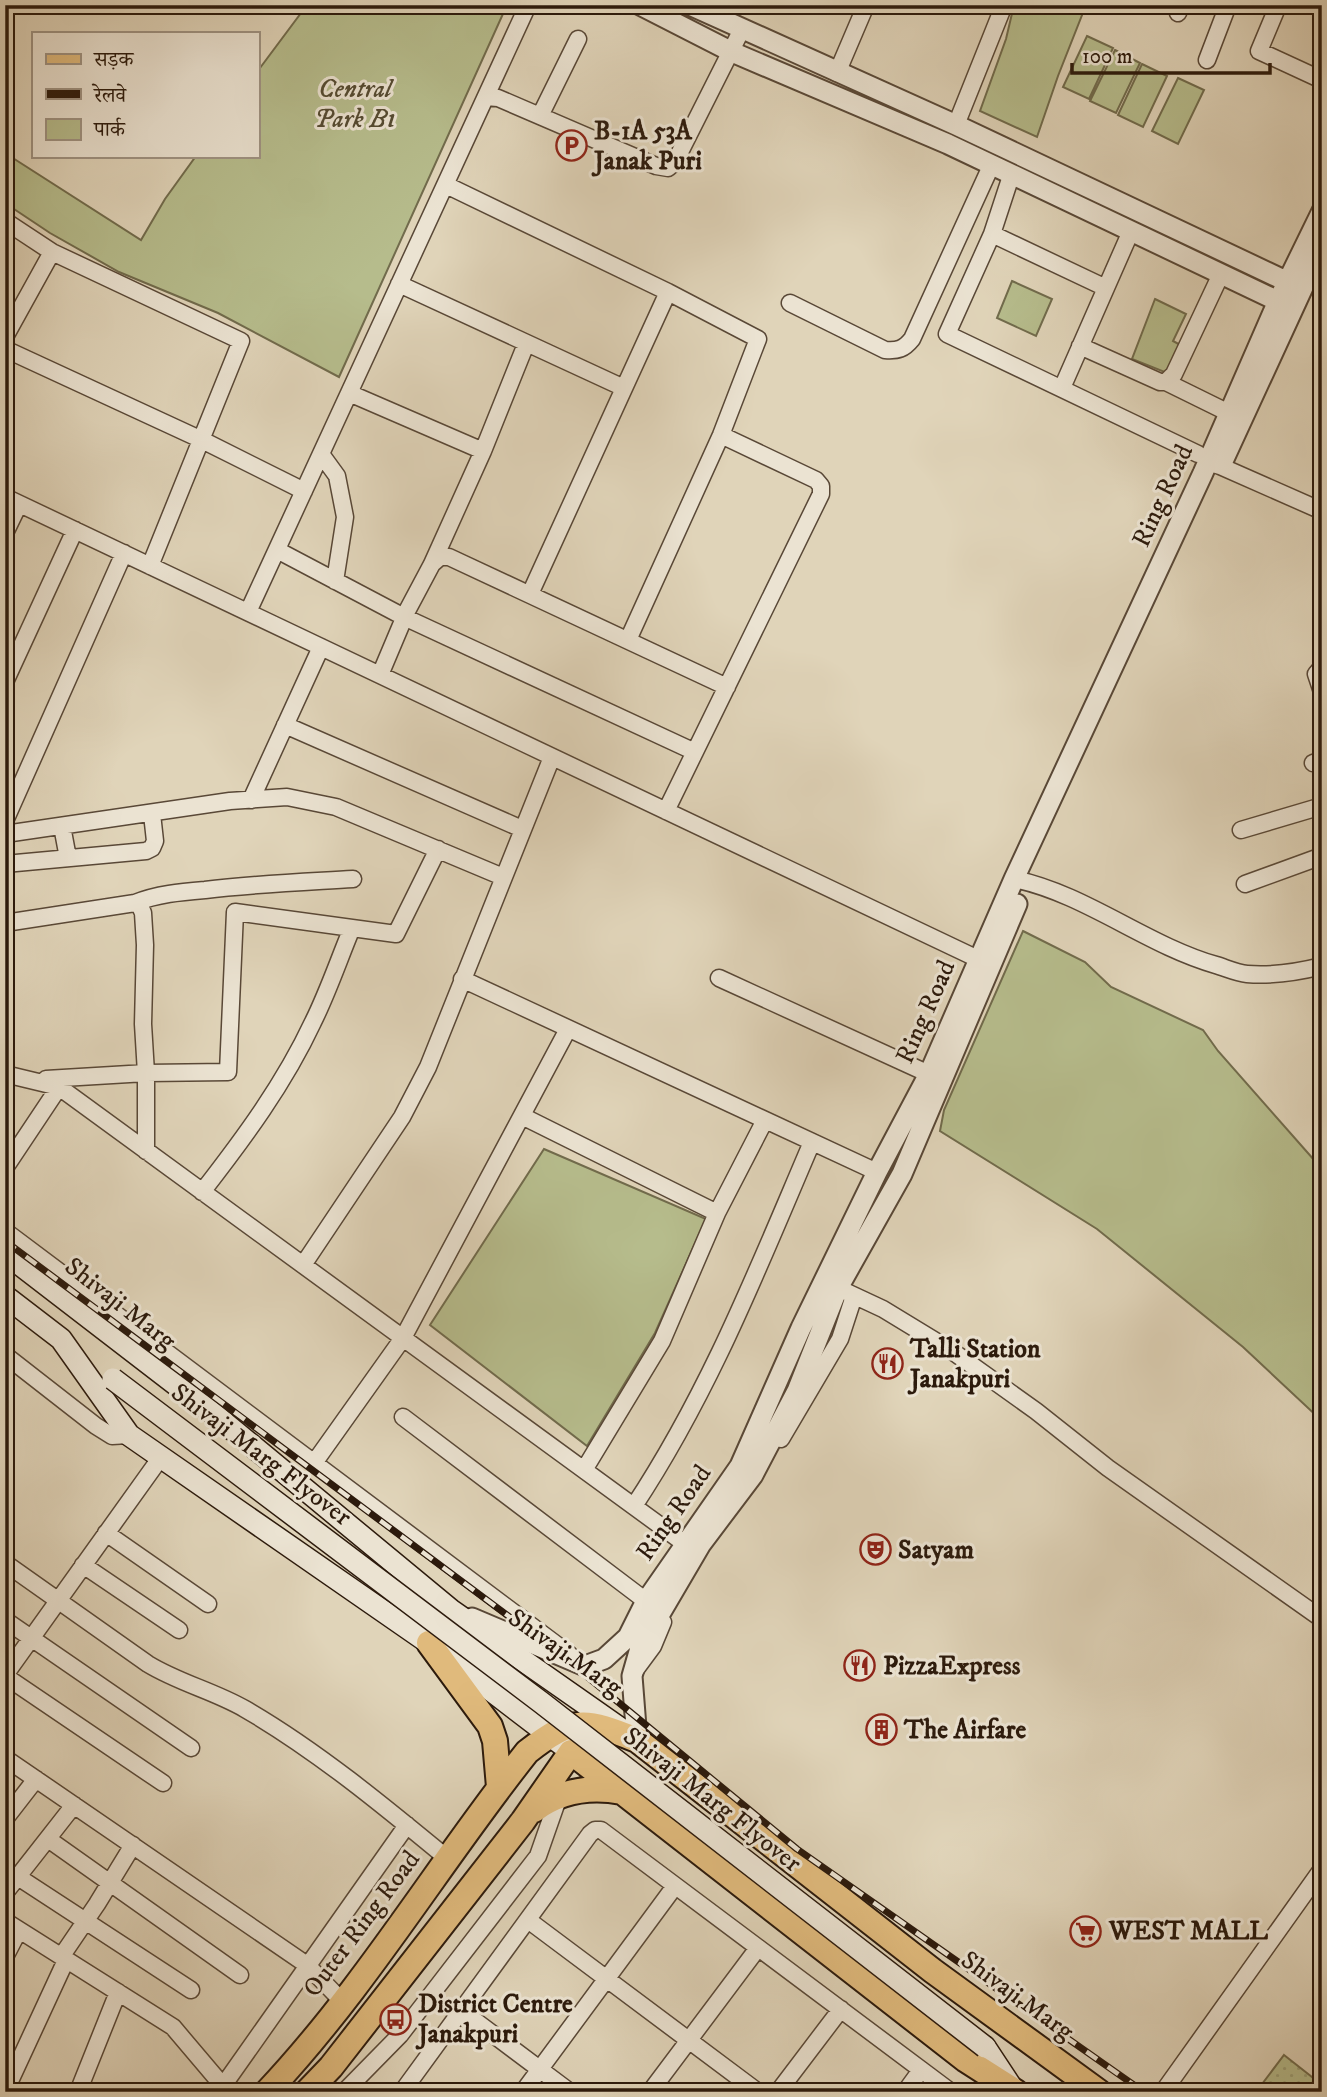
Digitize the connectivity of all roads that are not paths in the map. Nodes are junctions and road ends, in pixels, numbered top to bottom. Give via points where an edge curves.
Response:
1 (528, 5) edge
2 (640, 5) edge
3 (690, 5) edge
4 (866, 5) edge
5 (1004, 5) edge
6 (1228, 5) edge
7 (1277, 8) dead end
8 (742, 29) junction
9 (578, 39) dead end
10 (732, 52) junction
11 (1207, 60) dead end
12 (837, 73) junction
13 (1322, 80) edge
14 (492, 97) junction
15 (540, 116) junction
16 (956, 125) junction
17 (991, 166) junction
18 (1011, 176) junction
19 (446, 185) junction
20 (1322, 211) edge
21 (5, 221) edge
22 (1131, 231) junction
23 (992, 234) junction
24 (1322, 246) edge
25 (51, 252) junction
26 (1221, 274) junction
27 (400, 284) junction
28 (1295, 284) junction
29 (1106, 288) junction
30 (668, 292) junction
31 (790, 303) dead end
32 (1285, 303) junction
33 (5, 337) edge
34 (526, 344) junction
35 (1080, 346) junction
36 (5, 349) edge
37 (1166, 382) junction
38 (624, 388) junction
39 (1062, 388) junction
40 (349, 393) junction
41 (1229, 413) junction
42 (721, 435) junction
43 (202, 440) junction
44 (484, 451) junction
45 (321, 454) junction
46 (1209, 461) junction
47 (304, 491) junction
48 (12, 500) edge
49 (1322, 511) edge
50 (75, 530) junction
51 (5, 533) edge
52 (276, 550) junction
53 (124, 553) junction
54 (432, 564) junction
55 (149, 566) junction
56 (335, 581) junction
57 (530, 594) junction
58 (248, 612) junction
59 (404, 617) junction
60 (628, 640) junction
61 (321, 647) junction
62 (1322, 667) edge
63 (380, 675) junction
64 (5, 682) edge
65 (727, 687) junction
66 (1322, 692) edge
67 (285, 725) junction
68 (695, 752) junction
69 (552, 757) junction
70 (251, 800) junction
71 (1322, 806) edge
72 (667, 811) junction
73 (152, 814) junction
74 (5, 821) edge
75 (62, 826) junction
76 (522, 829) junction
77 (1241, 830) dead end
78 (5, 834) edge
79 (438, 849) junction
80 (1322, 856) edge
81 (68, 858) junction
82 (5, 864) edge
83 (503, 877) junction
84 (353, 879) dead end
85 (1020, 880) junction
86 (1245, 884) dead end
87 (135, 903) junction
88 (5, 923) edge
89 (352, 928) junction
90 (978, 959) junction
91 (1322, 967) edge
92 (719, 978) dead end
93 (462, 979) junction
94 (568, 1029) junction
95 (146, 1073) junction
96 (5, 1074) edge
97 (929, 1074) junction
98 (33, 1079) junction
99 (59, 1087) junction
100 (522, 1116) junction
101 (765, 1120) junction
102 (812, 1142) junction
103 (146, 1151) junction
104 (5, 1168) edge
105 (877, 1172) junction
106 (202, 1192) junction
107 (718, 1213) junction
108 (5, 1231) edge
109 (5, 1253) edge
110 (303, 1265) junction
111 (846, 1292) junction
112 (5, 1296) edge
113 (403, 1338) junction
114 (61, 1339) junction
115 (5, 1355) edge
116 (403, 1417) dead end
117 (129, 1435) junction
118 (161, 1457) junction
119 (314, 1462) junction
120 (584, 1470) junction
121 (634, 1506) junction
122 (106, 1533) junction
123 (684, 1543) junction
124 (5, 1563) edge
125 (83, 1565) junction
126 (58, 1601) junction
127 (646, 1601) junction
128 (208, 1604) dead end
129 (451, 1610) junction
130 (1322, 1619) edge
131 (5, 1620) edge
132 (179, 1630) dead end
133 (32, 1638) junction
134 (634, 1642) junction
135 (429, 1643) junction
136 (585, 1666) junction
137 (634, 1672) junction
138 (5, 1675) edge
139 (548, 1735) junction
140 (637, 1740) junction
141 (191, 1748) dead end
142 (571, 1752) junction
143 (5, 1758) edge
144 (36, 1779) junction
145 (163, 1783) dead end
146 (693, 1785) junction
147 (499, 1787) junction
148 (623, 1792) junction
149 (559, 1796) junction
150 (74, 1805) junction
151 (5, 1819) edge
152 (523, 1821) junction
153 (664, 1824) junction
154 (407, 1825) junction
155 (48, 1839) junction
156 (133, 1845) junction
157 (448, 1859) junction
158 (1322, 1869) edge
159 (19, 1877) junction
160 (110, 1883) junction
161 (675, 1886) junction
162 (5, 1893) edge
163 (528, 1920) junction
164 (86, 1921) junction
165 (12, 1925) edge
166 (758, 1948) junction
167 (5, 1957) edge
168 (64, 1959) junction
169 (307, 1965) junction
170 (240, 1975) dead end
171 (607, 1979) junction
172 (191, 1990) dead end
173 (118, 1992) junction
174 (342, 2001) junction
175 (841, 2010) junction
176 (462, 2011) junction
177 (689, 2039) junction
178 (331, 2067) junction
179 (541, 2069) junction
180 (921, 2070) junction
181 (353, 2089) edge
182 (222, 2090) edge
183 (1014, 2091) edge
184 (5, 2092) edge
185 (78, 2092) edge
186 (267, 2092) edge
187 (307, 2092) edge
188 (402, 2092) edge
189 (523, 2092) edge
190 (570, 2092) edge
191 (650, 2092) edge
192 (758, 2092) edge
193 (778, 2092) edge
194 (905, 2092) edge
195 (951, 2092) edge
196 (1099, 2092) edge
197 (1163, 2092) edge

1 - 14 street
2 - 10 street
3 - 8 street
4 - 12 street
5 - 16 street
6 - 11 street
7 - 13 street via 1259,51
8 - 10 street
8 - 12 street
9 - 15 street
10 - 15 street via 668,168
10 - 17 street
12 - 16 street
14 - 15 street
14 - 19 street
16 - 28 street
17 - 18 street
17 - 31 street via 906,347 885,350
18 - 22 street
18 - 23 street
19 - 27 street
19 - 30 street
20 - 28 street, Ring Road
21 - 25 street
22 - 26 street
22 - 29 street
23 - 29 street
23 - 39 street via 947,334
24 - 28 street, Ring Road
25 - 33 street
25 - 43 street via 241,341
26 - 32 street
26 - 37 street
27 - 34 street
27 - 40 street
28 - 32 street, Ring Road
29 - 35 street
30 - 38 street
30 - 42 street via 758,339
32 - 41 street, Ring Road
32 - 46 street, Ring Road
34 - 38 street
34 - 44 street
35 - 37 street
35 - 39 street
36 - 43 street
37 - 41 street
38 - 57 street
39 - 46 street
40 - 44 street
40 - 45 street
41 - 46 street, Ring Road
42 - 60 street
42 - 65 street via 821,486
43 - 47 street
43 - 55 street
44 - 54 street
45 - 47 street
45 - 56 street via 337,477 345,517
46 - 49 street
46 - 85 street, Ring Road
47 - 52 street
48 - 50 street
48 - 51 street
50 - 53 street
50 - 64 street
52 - 56 street
52 - 58 street
53 - 55 street
53 - 74 street
54 - 57 street via 449,557
54 - 59 street
55 - 58 street
56 - 59 street
57 - 60 street
58 - 61 street
59 - 63 street
59 - 68 street
60 - 65 street
61 - 63 street
61 - 67 street
62 - 66 street via 1315,674
63 - 69 street
65 - 68 street
67 - 70 street
67 - 76 street
68 - 72 street
69 - 72 street
69 - 76 street
70 - 73 street
70 - 79 street via 287,797 337,807
71 - 77 street
72 - 90 street
73 - 75 street
73 - 81 street via 152,848
75 - 78 street
75 - 81 street
76 - 83 street
79 - 83 street
79 - 89 street via 396,934
80 - 86 street
81 - 82 street
83 - 93 street
84 - 87 street via 232,886
85 - 90 street, Ring Road
85 - 91 street via 1077,902 1187,957 1245,974 1296,973
85 - 111 street, Ring Road via 902,1174
87 - 88 street
87 - 95 street via 143,913 144,926
89 - 95 street via 235,912 228,1072
89 - 106 street via 313,1022 290,1064 254,1124
90 - 97 street, Ring Road
92 - 97 street
93 - 94 street
93 - 110 street via 428,1067 402,1117
94 - 100 street
94 - 101 street
95 - 98 street
95 - 103 street
96 - 98 street
97 - 105 street, Ring Road
98 - 99 street
99 - 103 street
99 - 104 street
100 - 107 street
100 - 113 street
101 - 102 street
101 - 107 street
102 - 105 street
102 - 121 street via 737,1319 673,1445
103 - 106 street
105 - 123 street, Ring Road via 740,1466
106 - 110 street
107 - 120 street via 662,1341
108 - 119 street
109 - 129 main road, Shivaji Marg via 209,1410
110 - 113 street
111 - 130 street via 952,1351
111 - 134 street, Ring Road via 753,1475
111 - 137 street via 840,1339 752,1490 706,1548
112 - 114 main road
113 - 119 street
113 - 120 street
114 - 117 main road
114 - 183 main road, Shivaji Marg Flyover, bridge via 542,1703 985,2047
115 - 117 street via 104,1431 112,1436
116 - 127 street
117 - 118 main road
118 - 122 street
118 - 135 main road
119 - 136 street
120 - 121 street
121 - 123 street
122 - 125 street
122 - 128 street
123 - 127 street, Ring Road
124 - 126 street
125 - 126 street
125 - 132 street
126 - 133 street
126 - 154 street via 172,1679 248,1711
127 - 134 street, Ring Road
129 - 135 main road via 435,1608 424,1614 422,1626
129 - 136 street
129 - 140 main road, Shivaji Marg
131 - 133 street
133 - 138 street
133 - 141 street
134 - 136 street, Ring Road
134 - 137 street, Ring Road
135 - 139 main road
135 - 147 main road via 490,1726
137 - 140 street, Ring Road
138 - 145 street
139 - 140 main road via 578,1723 602,1726
139 - 142 main road
139 - 147 main road, Outer Ring Road via 527,1752
140 - 146 main road, Shivaji Marg
142 - 148 main road
142 - 152 main road
143 - 144 street
144 - 150 street
144 - 151 street
146 - 153 main road via 673,1781 657,1793 654,1806
146 - 196 main road, Shivaji Marg via 922,1963
147 - 157 main road, Outer Ring Road
148 - 149 main road via 587,1789
148 - 153 main road
149 - 152 main road
149 - 181 street via 538,1856
150 - 155 street
150 - 156 street
152 - 178 main road
153 - 183 main road via 966,2060
154 - 157 street
154 - 169 street
155 - 159 street
155 - 160 street
156 - 160 street
156 - 169 street
157 - 174 main road, Outer Ring Road
158 - 197 street
159 - 162 street
159 - 164 street
160 - 164 street
160 - 170 street
161 - 163 street via 596,1830
161 - 166 street
161 - 171 street
163 - 171 street
163 - 176 street
164 - 168 street
164 - 172 street
165 - 167 street
165 - 168 street
166 - 175 street
166 - 177 street
168 - 173 street
168 - 184 street
169 - 174 street
169 - 182 street
171 - 177 street
171 - 179 street
173 - 182 street via 173,2027
173 - 185 street
174 - 186 main road, Outer Ring Road
175 - 180 street
175 - 193 street
176 - 179 street
176 - 188 street
177 - 191 street
177 - 192 street
178 - 181 street
178 - 187 main road
179 - 189 street
179 - 190 street
180 - 194 street
180 - 195 street

